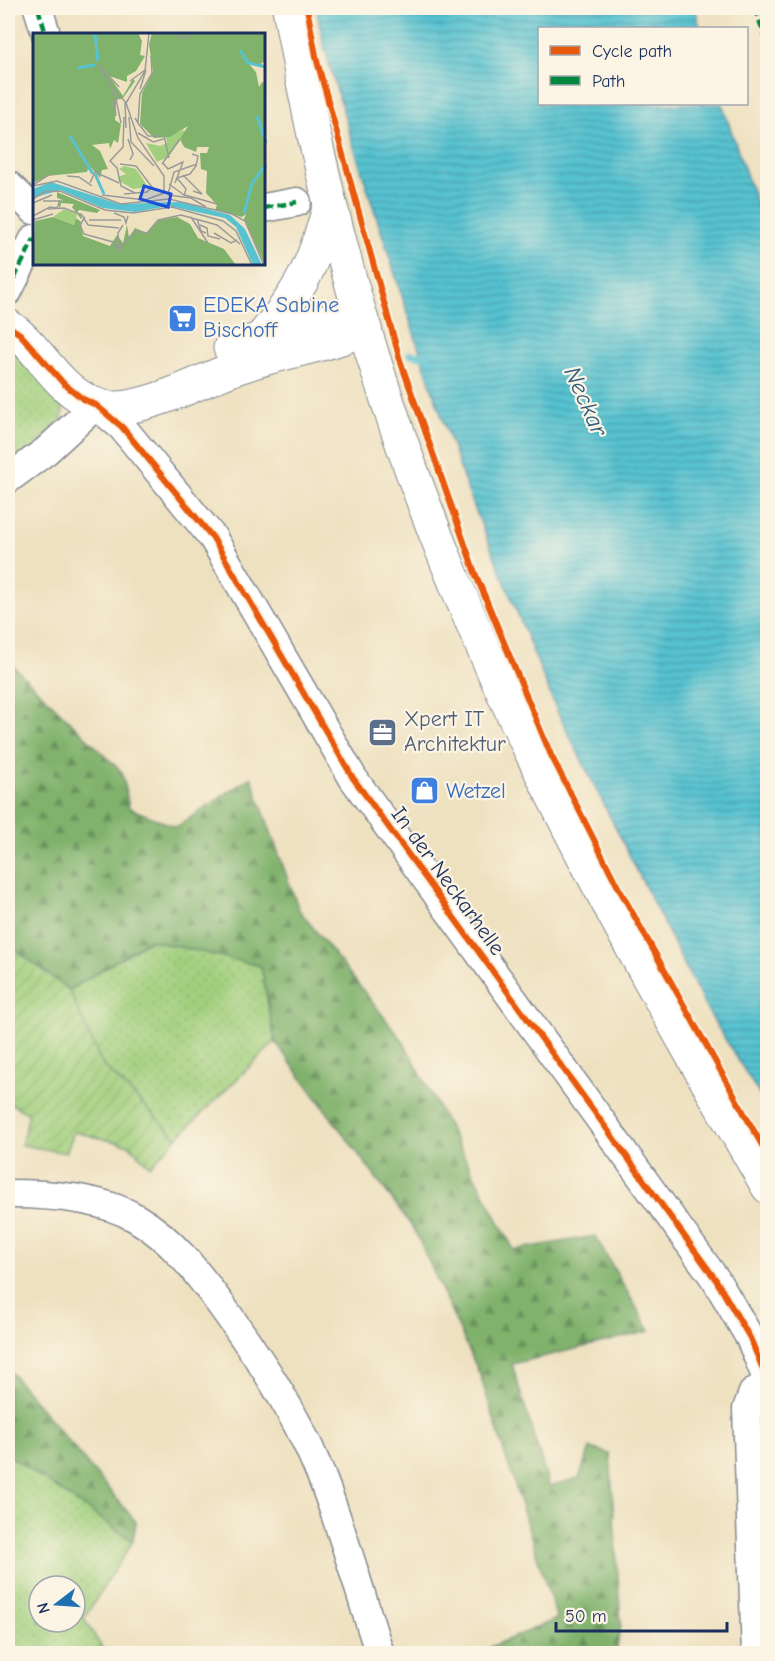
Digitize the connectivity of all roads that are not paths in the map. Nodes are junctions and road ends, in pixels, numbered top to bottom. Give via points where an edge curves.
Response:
1 (38, 8) edge
2 (289, 8) edge
3 (46, 33) edge
4 (8, 185) edge
5 (297, 202) dead end
6 (330, 205) junction
7 (266, 208) edge
8 (33, 209) edge
9 (33, 241) edge
10 (8, 291) edge
11 (8, 326) edge
12 (365, 329) junction
13 (262, 337) junction
14 (96, 405) junction
15 (8, 479) edge
16 (768, 1187) edge
17 (8, 1194) edge
18 (768, 1382) edge
19 (380, 1653) edge
20 (756, 1653) edge

1 - 3 street
2 - 6 main road
4 - 8 street
5 - 7 street
6 - 12 main road
6 - 13 main road via 309,271
9 - 10 street
11 - 14 main road via 20,334 64,384
12 - 13 main road via 321,321
12 - 14 main road via 326,345 241,366 145,403 116,408
12 - 16 main road via 416,478 505,698 616,916
13 - 14 main road via 134,386
14 - 15 street via 46,451
14 - 18 street, In der Neckarhelle via 122,427 213,538 353,778 704,1262 733,1306
17 - 19 street via 78,1200 125,1213 150,1226 195,1270 279,1392 308,1448 331,1504
18 - 20 street via 753,1393 747,1408

